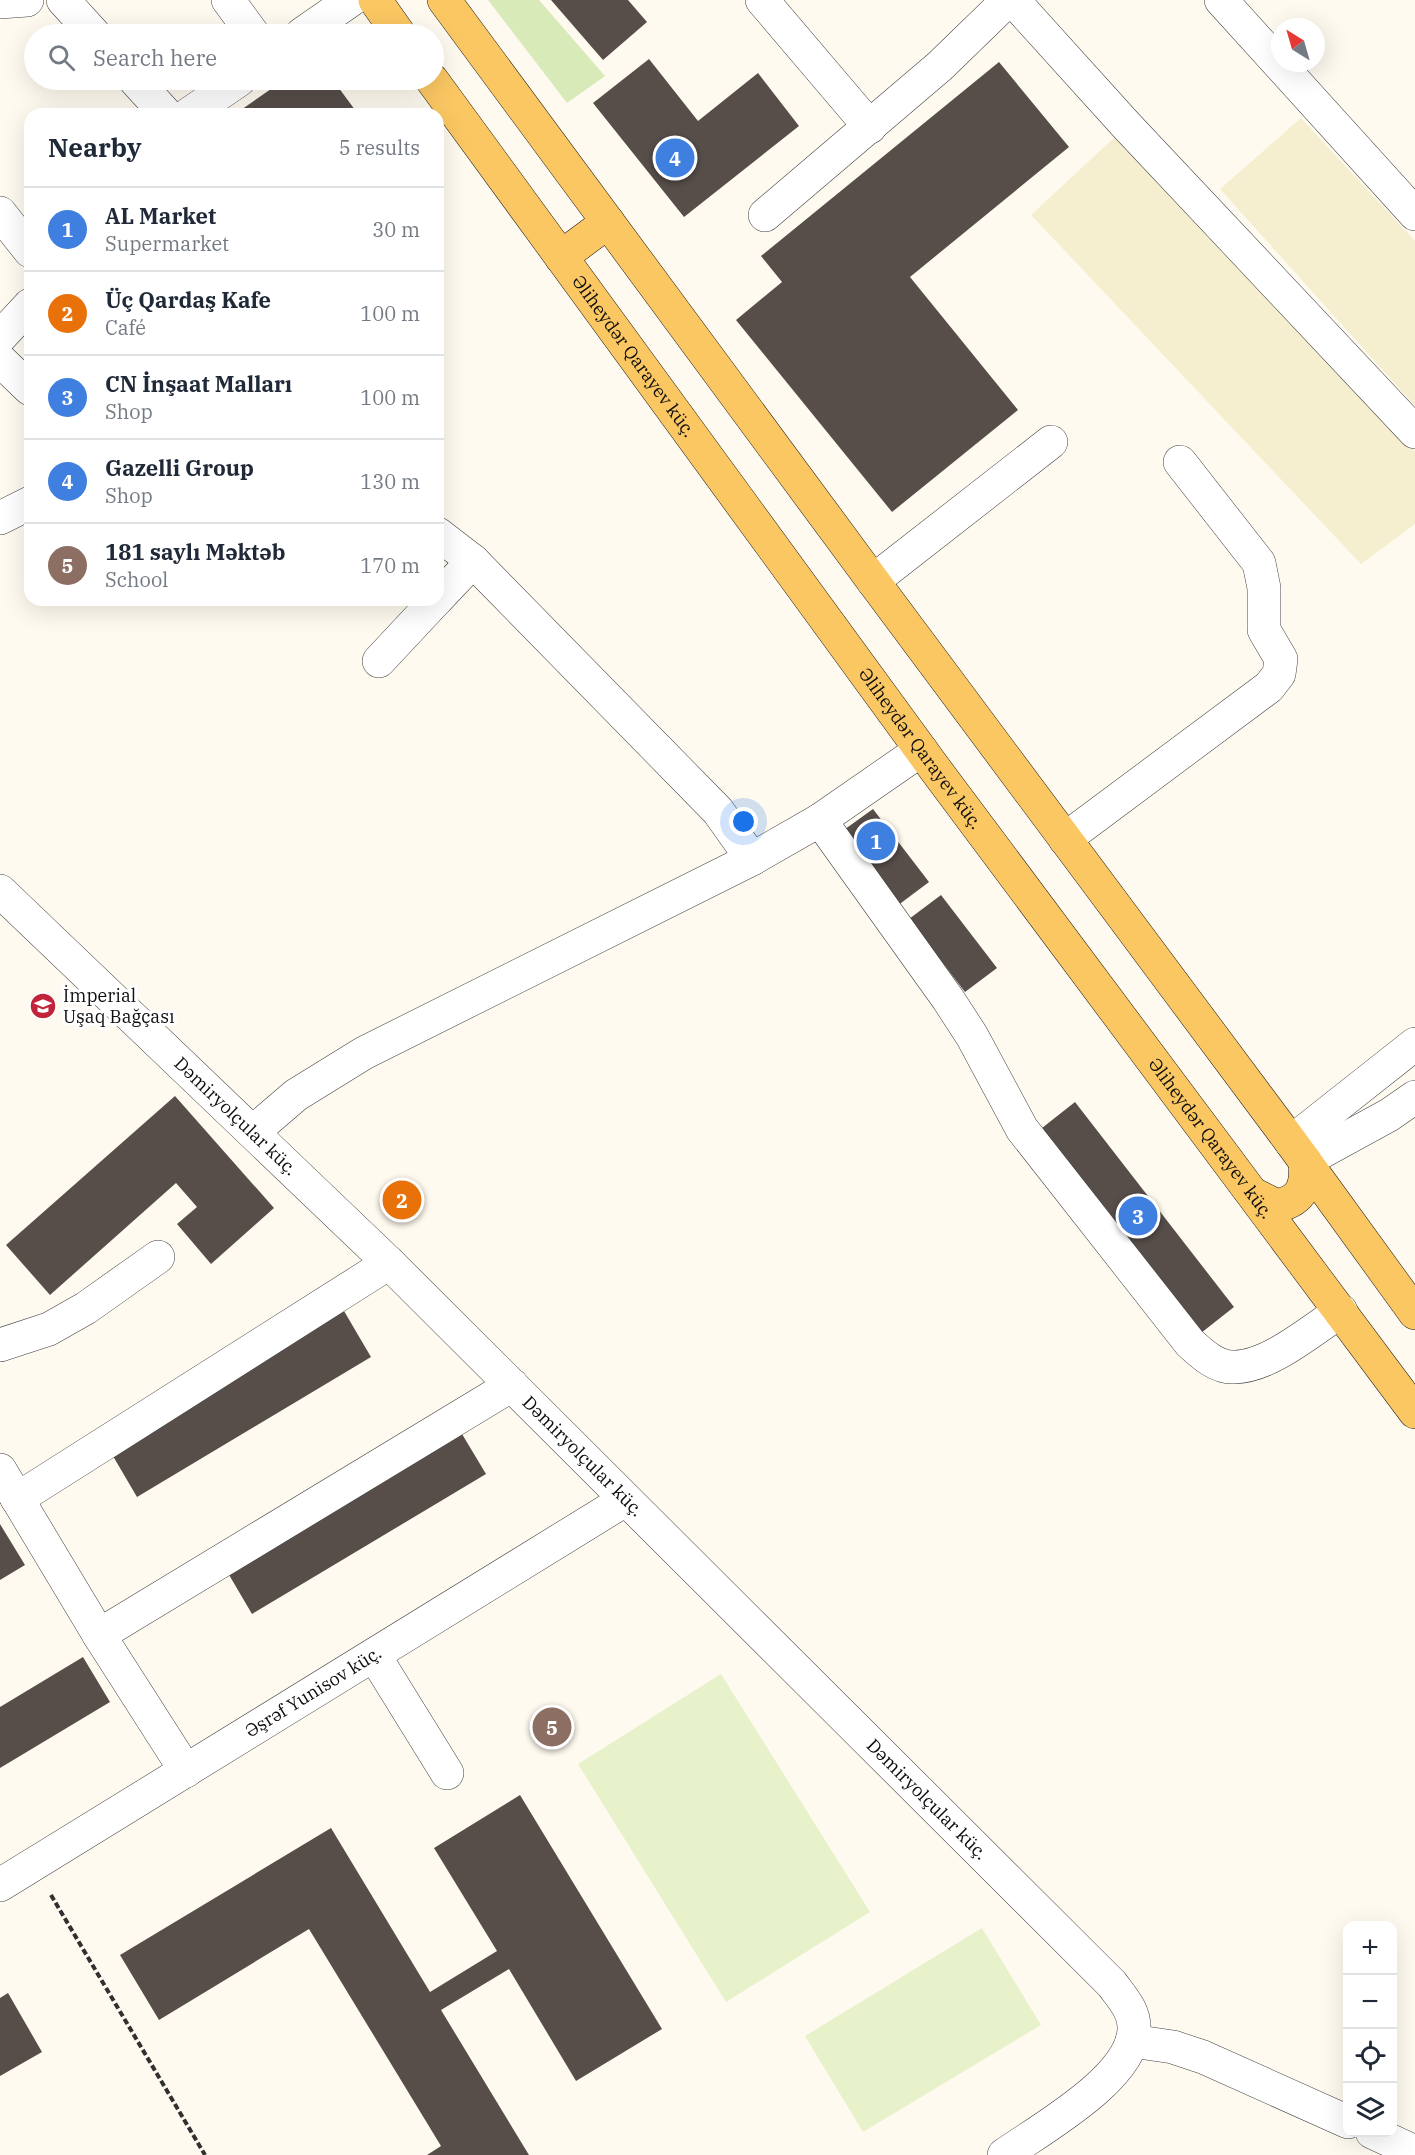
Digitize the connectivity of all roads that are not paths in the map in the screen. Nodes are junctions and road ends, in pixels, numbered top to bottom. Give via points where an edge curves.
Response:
1 (27, 0) edge
2 (63, 0) edge
3 (228, 0) edge
4 (351, 0) edge
5 (375, 0) edge
6 (444, 0) edge
7 (762, 0) edge
8 (1008, 0) edge
9 (1014, 0) edge
10 (1221, 0) edge
11 (0, 2) edge
12 (85, 24) edge
13 (246, 24) edge
14 (316, 24) edge
15 (392, 24) edge
16 (144, 90) edge
17 (224, 90) edge
18 (439, 90) edge
19 (161, 108) edge
20 (198, 108) edge
21 (870, 127) junction
22 (0, 213) edge
23 (1415, 214) edge
24 (765, 215) dead end
25 (608, 222) junction
26 (24, 243) edge
27 (561, 257) junction
28 (24, 311) edge
29 (0, 337) edge
30 (0, 360) edge
31 (24, 383) edge
32 (1415, 432) edge
33 (1051, 442) dead end
34 (1180, 462) dead end
35 (24, 506) edge
36 (0, 518) edge
37 (444, 539) edge
38 (473, 561) junction
39 (873, 581) junction
40 (444, 592) edge
41 (430, 606) edge
42 (379, 661) dead end
43 (921, 750) junction
44 (820, 820) junction
45 (1065, 839) junction
46 (752, 858) junction
47 (0, 891) edge
48 (1415, 1044) edge
49 (1415, 1097) edge
50 (254, 1131) junction
51 (1298, 1151) junction
52 (1255, 1195) junction
53 (158, 1257) dead end
54 (390, 1263) junction
55 (1341, 1311) junction
56 (1415, 1313) edge
57 (0, 1345) edge
58 (512, 1385) junction
59 (1415, 1412) edge
60 (0, 1470) edge
61 (17, 1499) junction
62 (625, 1500) junction
63 (99, 1635) junction
64 (374, 1655) junction
65 (186, 1771) junction
66 (447, 1773) dead end
67 (0, 1885) edge
68 (1132, 2041) junction
69 (1343, 2120) edge
70 (1381, 2137) edge
71 (1415, 2152) edge
72 (1004, 2155) edge

1 - 11 street
2 - 12 street
3 - 13 street
4 - 14 street
5 - 15 main road
6 - 25 main road
7 - 21 street
8 - 21 street
9 - 32 street
10 - 23 street
16 - 19 street
17 - 20 street
18 - 27 main road, Əliheydər Qarayev küç.
21 - 24 street
22 - 26 street
25 - 27 main road
25 - 39 main road
27 - 43 main road, Əliheydər Qarayev küç.
28 - 29 street
30 - 31 street
33 - 39 street
34 - 45 street via 1259,563 1264,588 1264,630 1281,659 1279,674 1269,687
35 - 36 street
37 - 38 street
38 - 40 street
38 - 46 street via 718,811
39 - 45 main road
41 - 42 street
43 - 44 street
43 - 52 main road, Əliheydər Qarayev küç.
44 - 46 street
44 - 55 street via 948,999 1022,1129 1190,1344 1207,1358 1232,1368 1259,1364
45 - 51 main road
46 - 50 street via 364,1053 296,1095
47 - 50 street, Dəmiryolçular küç.
48 - 51 street
49 - 51 street via 1389,1115
50 - 54 street, Dəmiryolçular küç.
51 - 52 main road via 1306,1183 1296,1199 1277,1206
51 - 56 main road
52 - 55 main road, Əliheydər Qarayev küç.
53 - 57 street via 49,1329
54 - 58 street, Dəmiryolçular küç.
54 - 61 street
55 - 59 main road, Əliheydər Qarayev küç.
58 - 62 street, Dəmiryolçular küç.
58 - 63 street
60 - 61 street
61 - 63 street
62 - 64 street, Əşrəf Yunisov küç.
62 - 68 street, Dəmiryolçular küç. via 1112,1984 1132,2014
63 - 65 street
64 - 65 street, Əşrəf Yunisov küç.
64 - 66 street
65 - 67 street, Əşrəf Yunisov küç.
68 - 69 street via 1173,2047 1203,2057
68 - 72 street via 1117,2069 1095,2090
70 - 71 street

